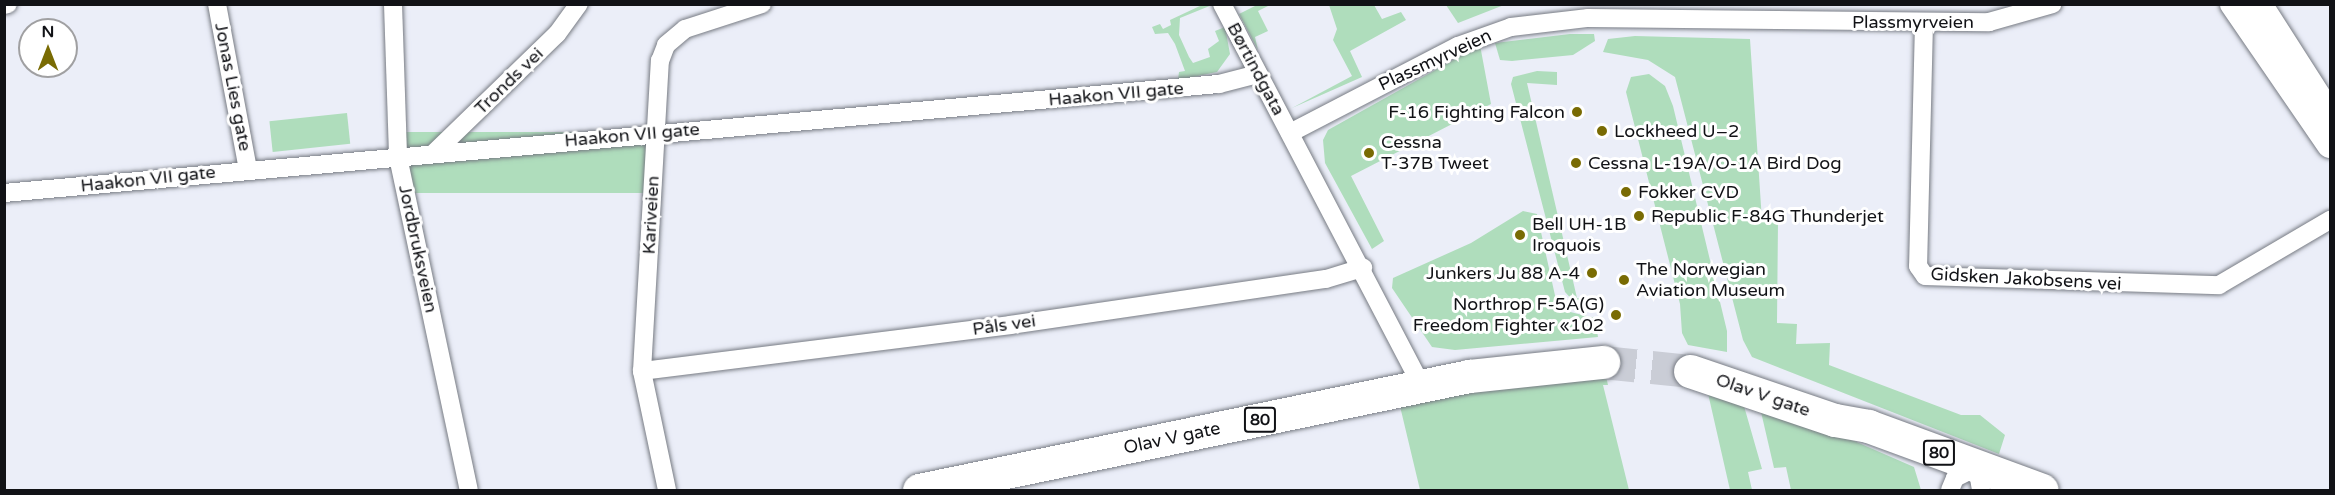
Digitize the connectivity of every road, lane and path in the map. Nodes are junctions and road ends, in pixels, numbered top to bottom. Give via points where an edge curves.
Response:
1 (217, 4) edge
2 (393, 4) edge
3 (579, 4) edge
4 (762, 4) edge
5 (1222, 4) edge
6 (2053, 4) edge
7 (2233, 4) edge
8 (2259, 4) edge
9 (1924, 23) junction
10 (1258, 74) junction
11 (2331, 115) edge
12 (653, 132) junction
13 (1290, 133) junction
14 (2331, 145) edge
15 (434, 153) junction
16 (398, 157) junction
17 (248, 169) junction
18 (4, 193) edge
19 (2331, 220) edge
20 (1363, 268) junction
21 (1603, 362) tunnel mouth
22 (642, 371) junction
23 (1690, 371) tunnel mouth
24 (1422, 386) junction
25 (1972, 484) edge
26 (469, 490) edge
27 (667, 490) edge
28 (919, 490) edge
29 (2042, 490) edge

1 - 17 street, Jonas Lies gate
2 - 16 street, Jordbruksveien
3 - 15 street, Tronds vei via 557,34
4 - 12 street, Kariveien via 674,36 660,61
5 - 10 street, Børtindgata
6 - 9 street, Plassmyrveien via 1989,22
7 - 14 street
8 - 11 street
9 - 13 street, Plassmyrveien via 1588,18 1512,27 1458,46
9 - 19 street, Gidsken Jakobsens vei via 1918,266 1925,276 2219,285
10 - 12 street, Haakon VII gate via 1207,86
10 - 13 street, Børtindgata
12 - 15 street, Haakon VII gate
12 - 22 street, Kariveien
13 - 20 street
15 - 16 street, Haakon VII gate
16 - 17 street, Haakon VII gate
16 - 26 street, Jordbruksveien
17 - 18 street, Haakon VII gate
20 - 22 street, Påls vei via 1326,279 1010,325
20 - 24 street
21 - 24 highway, Olav V gate / 80 via 1507,370
22 - 27 street, Kariveien
23 - 25 highway, Olav V gate / 80 via 1834,420 1862,439
24 - 28 highway, Olav V gate / 80
25 - 29 highway, Olav V gate / 80

